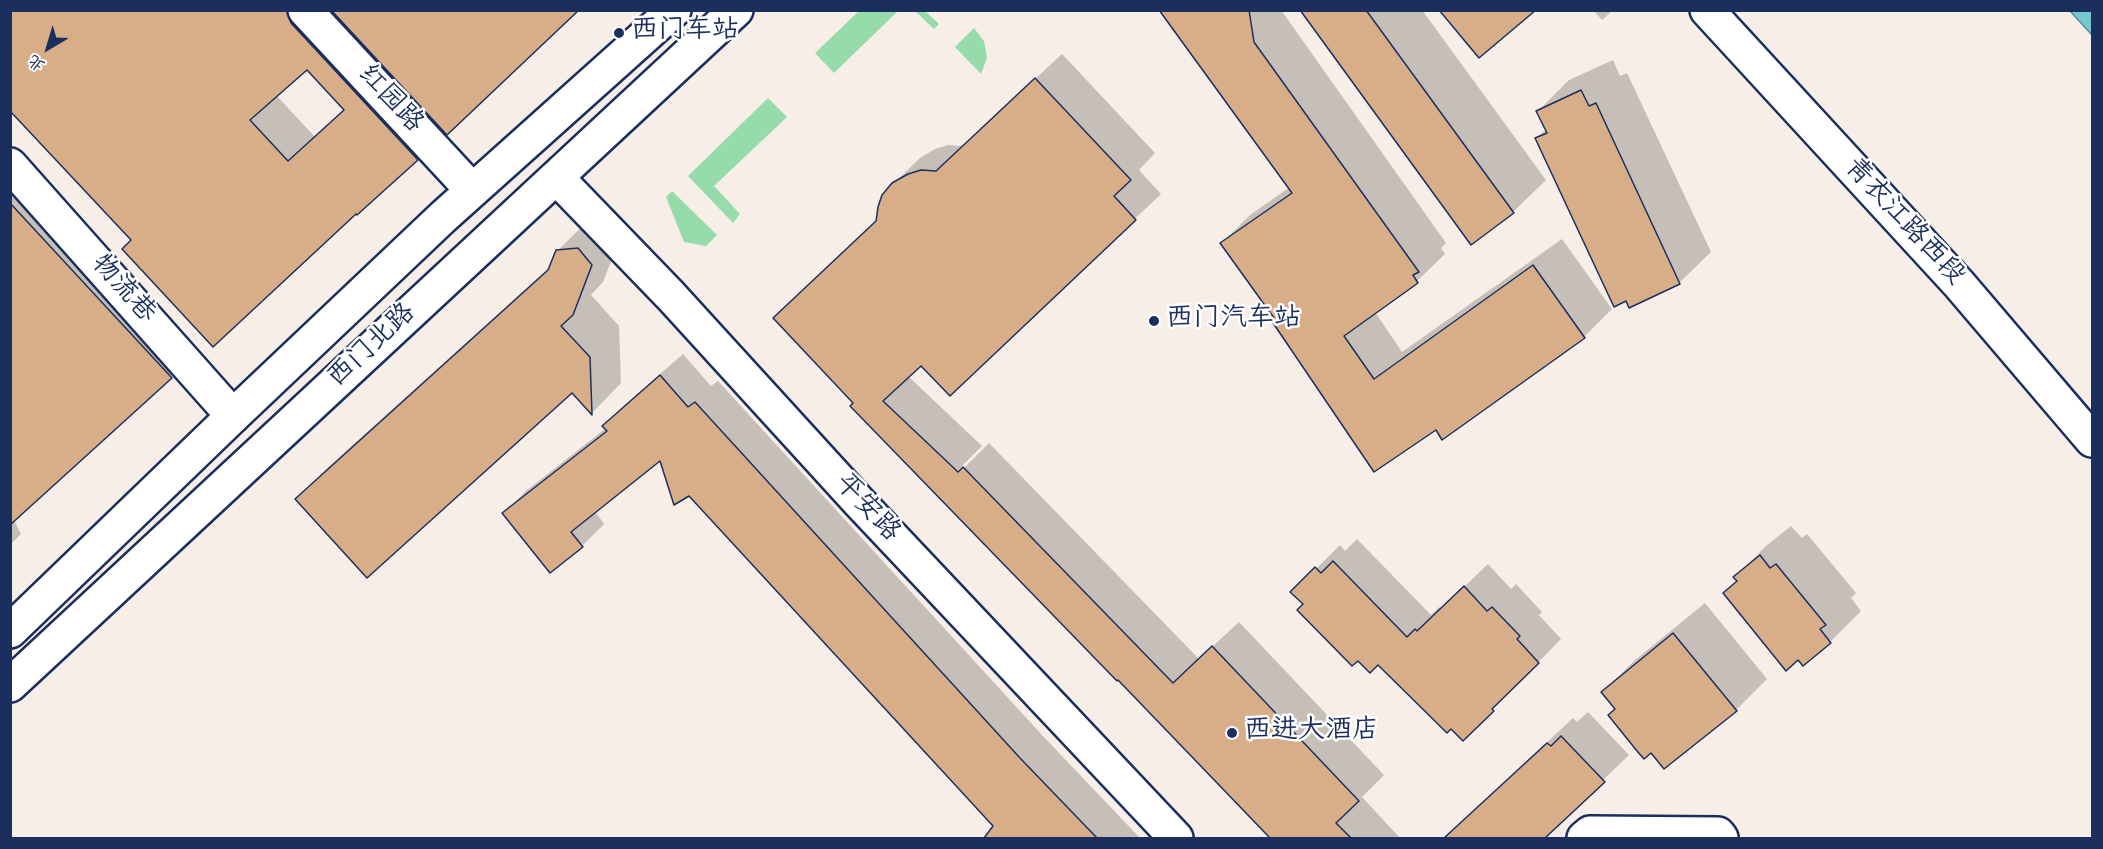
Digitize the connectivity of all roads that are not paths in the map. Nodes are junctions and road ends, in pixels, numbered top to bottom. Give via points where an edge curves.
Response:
1 (305, 10) edge
2 (674, 10) edge
3 (736, 10) edge
4 (1707, 10) edge
5 (10, 165) edge
6 (557, 178) junction
7 (472, 190) junction
8 (233, 416) junction
9 (2092, 440) edge
10 (10, 631) edge
11 (10, 685) edge
12 (1176, 838) edge
13 (1584, 838) edge
14 (1721, 838) edge

1 - 7 street, 红园路
2 - 7 street, 西门北路
3 - 6 street, 西门北路
4 - 9 street, 青衣江路西段 via 1959,284
5 - 8 street, 物流巷
6 - 11 street, 西门北路
6 - 12 street, 平安路
7 - 8 street, 西门北路
8 - 10 street, 西门北路
13 - 14 street via 1590,833 1718,834

